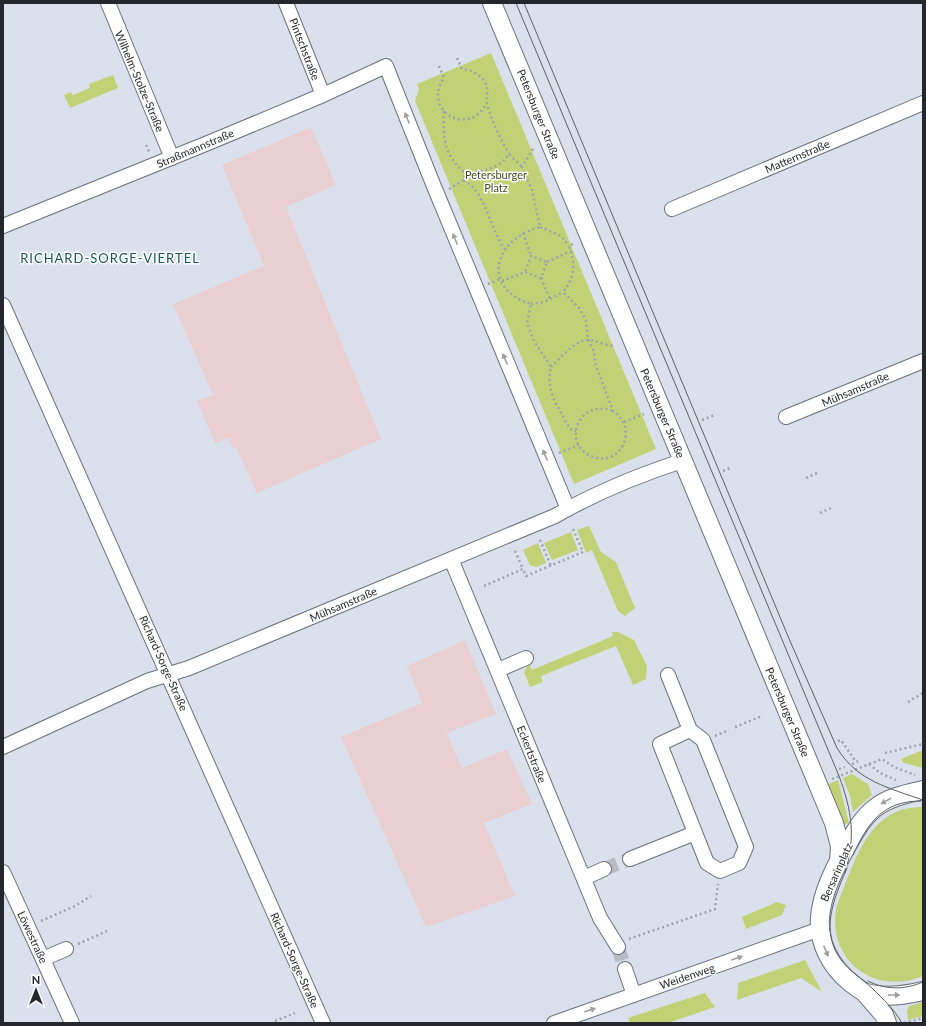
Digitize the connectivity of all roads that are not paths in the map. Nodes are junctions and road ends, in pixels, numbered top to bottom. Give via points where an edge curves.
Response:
1 (108, 3) edge
2 (286, 3) edge
3 (492, 3) edge
4 (323, 95) junction
5 (923, 103) edge
6 (172, 158) junction
7 (672, 209) dead end
8 (3, 226) edge
9 (3, 305) edge
10 (923, 361) edge
11 (786, 417) dead end
12 (682, 461) junction
13 (568, 509) junction
14 (451, 559) junction
15 (526, 658) dead end
16 (498, 670) junction
17 (169, 675) junction
18 (668, 675) dead end
19 (690, 730) junction
20 (3, 747) edge
21 (920, 783) edge
22 (834, 823) junction
23 (695, 833) junction
24 (852, 837) junction
25 (630, 859) tunnel mouth
26 (839, 861) junction
27 (604, 869) tunnel mouth
28 (3, 872) edge
29 (584, 878) junction
30 (820, 929) junction
31 (618, 947) tunnel mouth
32 (66, 949) road end
33 (43, 959) junction
34 (626, 969) tunnel mouth
35 (923, 991) edge
36 (865, 993) junction
37 (634, 995) junction
38 (72, 1023) edge
39 (323, 1023) edge
40 (554, 1023) edge
41 (887, 1023) edge

1 - 6 street, Wilhelm-Stolze-Straße
2 - 4 street, Pintschstraße
3 - 12 main road, Petersburger Straße
4 - 6 street, Straßmannstraße
13 -> 4 street, Straßmannstraße via 386,66
5 - 7 street, Matternstraße
6 - 8 street, Straßmannstraße
9 - 17 street, Richard-Sorge-Straße
10 - 11 street, Mühsamstraße
12 - 13 street, Mühsamstraße
12 - 22 main road, Petersburger Straße
13 - 14 street, Mühsamstraße
14 - 16 street, Eckertstraße
14 - 17 street, Mühsamstraße
15 - 16 street
16 - 29 street, Eckertstraße
17 - 20 street, Mühsamstraße via 147,681
17 - 39 street, Richard-Sorge-Straße
18 - 19 street
19 - 23 street via 660,744
19 - 23 street via 703,740 746,847 739,863 720,871 707,862
21 -> 24 main road, Bersarinplatz via 875,808 858,825
22 - 24 main road, Petersburger Straße
22 - 26 main road, Petersburger Straße via 840,846
23 - 25 street
24 - 26 main road, Bersarinplatz
26 - 30 main road, Bersarinplatz via 821,905
27 - 29 street
28 - 33 street, Löwestraße
29 - 31 street, Eckertstraße via 603,923
30 -> 36 main road, Bersarinplatz via 823,946 837,970
37 -> 30 street, Weidenweg
32 - 33 street
33 - 38 street, Löwestraße
34 - 37 street
36 -> 35 main road via 900,995
36 - 41 main road via 884,1015
40 -> 37 street, Weidenweg

